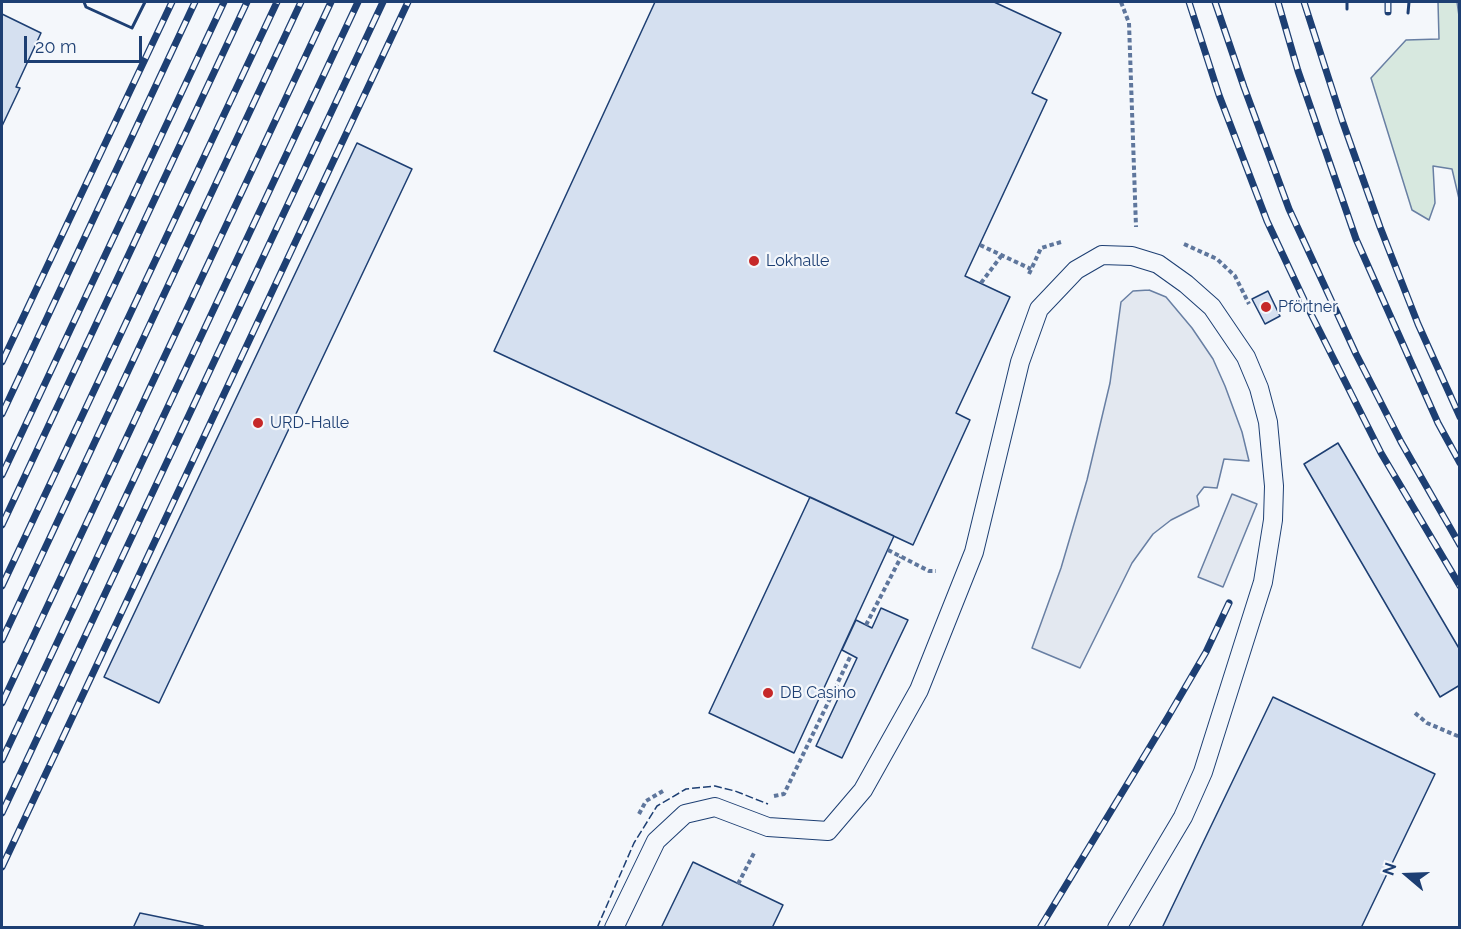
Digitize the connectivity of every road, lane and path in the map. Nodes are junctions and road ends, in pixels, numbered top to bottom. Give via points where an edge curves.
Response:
1 (1121, 2) edge
2 (1136, 228) dead end
3 (980, 245) dead end
4 (1002, 255) junction
5 (1031, 269) dead end
6 (981, 283) dead end
7 (901, 557) dead end
8 (866, 625) dead end
9 (1415, 713) dead end
10 (1460, 737) edge
11 (614, 927) edge
12 (1117, 927) edge

1 - 2 path via 1129,23
3 - 4 path
4 - 5 path
4 - 6 path
7 - 8 path
9 - 10 path via 1427,723
11 - 12 lane via 656,842 685,814 715,807 768,827 828,831 862,790 919,690 974,552 1020,362 1039,309 1076,270 1101,255 1132,256 1158,264 1212,307 1246,357 1259,388 1268,422 1274,486 1263,582 1203,772 1183,817

